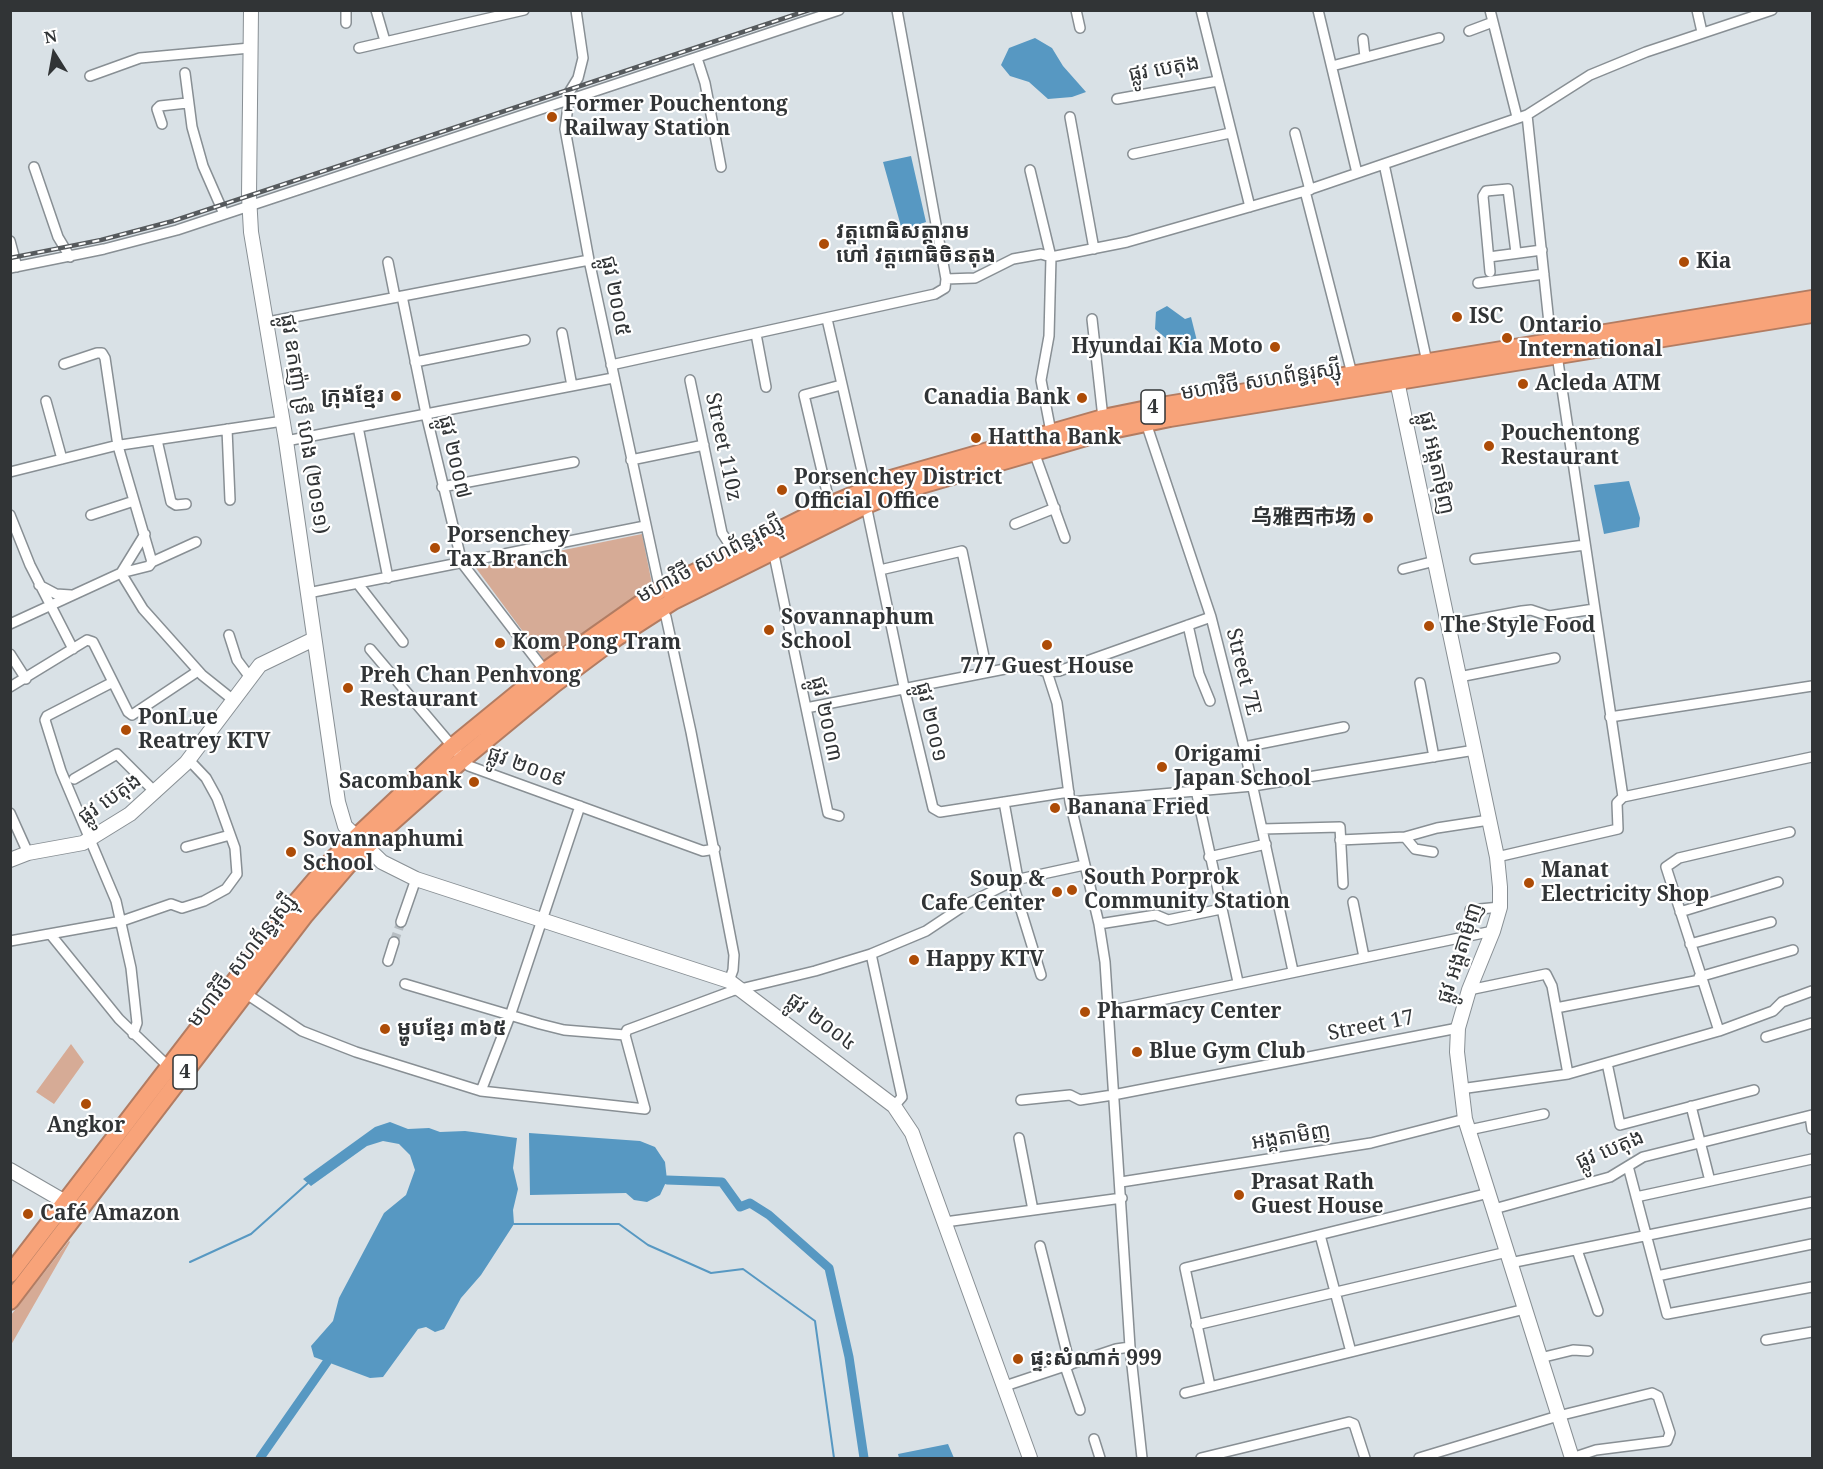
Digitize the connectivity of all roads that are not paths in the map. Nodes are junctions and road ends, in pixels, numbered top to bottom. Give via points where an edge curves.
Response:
1 (251, 10) edge
2 (346, 10) edge
3 (376, 10) edge
4 (524, 10) edge
5 (576, 10) edge
6 (840, 10) edge
7 (897, 10) edge
8 (1076, 10) edge
9 (1201, 10) edge
10 (1318, 10) edge
11 (1490, 10) edge
12 (1697, 10) edge
13 (1772, 10) edge
14 (1494, 22) junction
15 (346, 23) dead end
16 (1080, 28) dead end
17 (1469, 31) dead end
18 (1702, 32) junction
19 (1439, 38) dead end
20 (1363, 39) dead end
21 (385, 41) junction
22 (250, 48) junction
23 (359, 48) dead end
24 (1365, 57) junction
25 (697, 58) junction
26 (1332, 66) junction
27 (185, 73) dead end
28 (90, 76) dead end
29 (1218, 81) junction
30 (1117, 99) dead end
31 (568, 100) junction
32 (187, 103) junction
33 (1527, 115) junction
34 (1070, 117) dead end
35 (1517, 117) junction
36 (162, 124) dead end
37 (1230, 133) junction
38 (1295, 133) dead end
39 (1133, 154) dead end
40 (1384, 164) junction
41 (34, 166) dead end
42 (721, 167) dead end
43 (1030, 170) dead end
44 (1357, 173) junction
45 (1307, 190) junction
46 (249, 206) junction
47 (1250, 207) junction
48 (225, 214) junction
49 (10, 241) edge
50 (1094, 249) junction
51 (1542, 250) junction
52 (1515, 253) junction
53 (70, 256) junction
54 (1051, 257) junction
55 (1489, 257) junction
56 (589, 260) junction
57 (388, 262) dead end
58 (14, 268) edge
59 (1490, 272) dead end
60 (1544, 274) junction
61 (946, 279) junction
62 (1478, 283) dead end
63 (398, 296) junction
64 (1812, 299) edge
65 (1812, 314) edge
66 (826, 319) junction
67 (1092, 319) dead end
68 (268, 322) junction
69 (562, 333) dead end
70 (756, 334) junction
71 (525, 340) dead end
72 (1554, 349) junction
73 (415, 362) junction
74 (1427, 362) junction
75 (64, 364) dead end
76 (611, 365) junction
77 (1352, 374) junction
78 (613, 378) junction
79 (690, 380) dead end
80 (1397, 381) junction
81 (841, 385) junction
82 (572, 386) junction
83 (766, 387) dead end
84 (1288, 392) junction
85 (46, 401) dead end
86 (426, 414) junction
87 (1103, 418) junction
88 (283, 421) junction
89 (1146, 423) junction
90 (358, 427) junction
91 (227, 429) junction
92 (1081, 431) junction
93 (1052, 432) junction
94 (157, 440) junction
95 (286, 441) junction
96 (704, 445) junction
97 (118, 446) junction
98 (1034, 452) junction
99 (62, 459) junction
100 (631, 460) junction
101 (574, 462) dead end
102 (10, 472) edge
103 (442, 487) junction
104 (866, 497) junction
105 (230, 500) dead end
106 (134, 501) junction
107 (186, 504) dead end
108 (830, 505) junction
109 (1055, 508) junction
110 (10, 515) edge
111 (91, 515) dead end
112 (1015, 524) dead end
113 (645, 526) junction
114 (145, 534) junction
115 (1065, 538) dead end
116 (196, 542) dead end
117 (1585, 545) junction
118 (773, 550) junction
119 (735, 553) junction
120 (1475, 559) dead end
121 (1435, 561) junction
122 (152, 562) junction
123 (462, 563) junction
124 (1403, 569) dead end
125 (880, 570) junction
126 (121, 573) junction
127 (388, 578) junction
128 (358, 584) junction
129 (39, 585) junction
130 (660, 590) junction
131 (308, 593) junction
132 (73, 594) junction
133 (50, 605) junction
134 (661, 609) junction
135 (1594, 609) junction
136 (1211, 618) junction
137 (10, 624) edge
138 (1448, 625) junction
139 (1188, 626) junction
140 (229, 635) dead end
141 (314, 639) junction
142 (404, 642) dead end
143 (74, 649) junction
144 (370, 649) dead end
145 (10, 654) edge
146 (1555, 658) dead end
147 (198, 671) junction
148 (545, 671) junction
149 (987, 671) junction
150 (1047, 672) junction
151 (249, 676) junction
152 (1459, 677) junction
153 (26, 679) junction
154 (113, 682) junction
155 (1420, 683) dead end
156 (1812, 686) edge
157 (10, 687) edge
158 (904, 687) junction
159 (232, 699) junction
160 (1210, 701) dead end
161 (806, 708) junction
162 (1610, 717) junction
163 (1344, 727) dead end
164 (1244, 747) junction
165 (1474, 750) junction
166 (458, 753) junction
167 (1434, 757) junction
168 (1812, 757) edge
169 (188, 759) junction
170 (74, 779) dead end
171 (1253, 786) junction
172 (1196, 790) junction
173 (156, 793) junction
174 (1070, 797) junction
175 (1623, 797) junction
176 (1004, 802) junction
177 (580, 806) junction
178 (10, 813) edge
179 (839, 816) dead end
180 (1489, 820) junction
181 (1262, 829) junction
182 (1790, 832) dead end
183 (230, 835) junction
184 (1405, 837) junction
185 (91, 840) junction
186 (1340, 840) junction
187 (360, 842) junction
188 (1266, 844) junction
189 (186, 847) dead end
190 (715, 849) junction
191 (1433, 852) dead end
192 (28, 853) junction
193 (1209, 857) junction
194 (1497, 857) junction
195 (10, 860) edge
196 (1084, 866) junction
197 (416, 879) junction
198 (1015, 880) junction
199 (1778, 882) dead end
200 (1343, 884) dead end
201 (1353, 902) dead end
202 (1500, 906) junction
203 (1221, 909) junction
204 (1470, 910) dead end
205 (1680, 912) junction
206 (541, 918) junction
207 (122, 921) junction
208 (401, 922) tunnel mouth
209 (1772, 922) dead end
210 (1099, 924) junction
211 (1493, 931) junction
212 (51, 935) junction
213 (10, 941) edge
214 (394, 942) tunnel mouth
215 (1690, 944) junction
216 (1793, 951) dead end
217 (871, 954) junction
218 (1364, 957) junction
219 (388, 961) dead end
220 (1293, 971) junction
221 (1041, 975) dead end
222 (1700, 978) junction
223 (1239, 982) junction
224 (405, 984) dead end
225 (735, 985) junction
226 (1469, 990) junction
227 (1812, 991) edge
228 (245, 993) junction
229 (1556, 1008) junction
230 (1108, 1011) junction
231 (510, 1016) junction
232 (1812, 1023) edge
233 (1458, 1028) junction
234 (1719, 1031) junction
235 (133, 1034) junction
236 (625, 1035) junction
237 (1766, 1037) dead end
238 (1607, 1063) junction
239 (175, 1073) junction
240 (1568, 1074) junction
241 (1461, 1089) junction
242 (1754, 1090) dead end
243 (481, 1091) junction
244 (1113, 1095) junction
245 (1021, 1100) dead end
246 (894, 1106) junction
247 (1691, 1106) junction
248 (1544, 1114) dead end
249 (1811, 1116) edge
250 (1467, 1125) junction
251 (1812, 1129) edge
252 (1019, 1138) dead end
253 (1700, 1143) junction
254 (1812, 1159) edge
255 (1628, 1166) junction
256 (10, 1170) edge
257 (1710, 1181) junction
258 (1121, 1182) junction
259 (1489, 1193) junction
260 (1636, 1197) junction
261 (1122, 1198) junction
262 (1812, 1202) edge
263 (74, 1208) junction
264 (1494, 1209) junction
265 (1033, 1210) junction
266 (945, 1222) junction
267 (1320, 1235) junction
268 (1647, 1237) junction
269 (1812, 1244) edge
270 (1040, 1245) dead end
271 (1577, 1250) junction
272 (1509, 1257) junction
273 (10, 1275) edge
274 (1657, 1276) junction
275 (1812, 1287) edge
276 (1335, 1293) junction
277 (10, 1301) edge
278 (1525, 1309) junction
279 (1598, 1311) dead end
280 (1196, 1325) junction
281 (1812, 1332) edge
282 (1766, 1340) dead end
283 (1130, 1347) junction
284 (1587, 1351) dead end
285 (1351, 1352) junction
286 (1540, 1359) junction
287 (1067, 1365) junction
288 (1005, 1386) junction
289 (1209, 1386) junction
290 (1185, 1393) dead end
291 (1080, 1410) dead end
292 (1558, 1416) junction
293 (1094, 1439) dead end
294 (1229, 1455) edge
295 (1030, 1458) edge
296 (1100, 1458) edge
297 (1142, 1458) edge
298 (1201, 1458) edge
299 (1365, 1458) edge
300 (1419, 1458) edge
301 (1572, 1458) edge

1 - 22 main road, ផ្លូវ ឧកញ៉ា ទ្រី ហេង (២០១១)
2 - 15 street
3 - 21 street
4 - 21 street
5 - 31 street, ផ្លូវ ២០០៥ via 583,58
6 - 25 street
7 - 61 street
8 - 16 street
9 - 29 street
10 - 26 street
11 - 14 street
12 - 18 street
13 - 18 street
14 - 17 street
14 - 35 street
18 - 33 street via 1590,75
19 - 24 street
20 - 24 street
21 - 23 street
22 - 28 street via 140,58
22 - 46 main road, ផ្លូវ ឧកញ៉ា ទ្រី ហេង (២០១១)
24 - 26 street
25 - 31 street
25 - 42 street
26 - 44 street
27 - 32 street
29 - 30 street, ផ្លូវ បេតុង
29 - 37 street
31 - 46 street
31 - 56 street, ផ្លូវ ២០០៥ via 565,129
32 - 36 street via 160,106 157,109
32 - 48 street via 203,166
33 - 35 street
33 - 51 street
34 - 50 street
35 - 40 street
37 - 39 street
37 - 47 street
38 - 45 street
40 - 44 street
40 - 74 street
41 - 53 street via 58,237
43 - 54 street
44 - 45 street
45 - 47 street
45 - 77 street
46 - 48 street
46 - 68 main road, ផ្លូវ ឧកញ៉ា ទ្រី ហេង (២០១១)
47 - 50 street
48 - 53 street
49 - 58 street
50 - 54 street
51 - 52 street
51 - 60 street
52 - 55 street
52 - 55 street via 1510,192 1506,188 1484,193
53 - 58 street
54 - 61 street via 1041,254 1013,259 975,278
54 - 93 street via 1049,336 1041,380
55 - 59 street
56 - 63 street
56 - 76 street, ផ្លូវ ២០០៥
57 - 63 street, ផ្លូវ ២០០៧
60 - 62 street
60 - 72 street
61 - 66 street via 945,288 935,294
63 - 68 street
63 - 73 street, ផ្លូវ ២០០៧
64 - 72 highway, មហាវិថី សហព័ន្ធរុស្ស៊ី / 4
65 - 72 highway, មហាវិថី សហព័ន្ធរុស្ស៊ី / 4
66 - 70 street
66 - 81 street, ផ្លូវ ២០០១
67 - 87 street
68 - 88 main road, ផ្លូវ ឧកញ៉ា ទ្រី ហេង (២០១១)
69 - 82 street
70 - 76 street
70 - 83 street
71 - 73 street
72 - 74 highway, មហាវិថី សហព័ន្ធរុស្ស៊ី / 4
72 - 80 highway, មហាវិថី សហព័ន្ធរុស្ស៊ី / 4
72 - 117 street
73 - 86 street, ផ្លូវ ២០០៧
74 - 77 highway, មហាវិថី សហព័ន្ធរុស្ស៊ី / 4
75 - 97 street via 102,353
76 - 78 street, ផ្លូវ ២០០៥
77 - 84 highway, មហាវិថី សហព័ន្ធរុស្ស៊ី / 4
78 - 82 street
78 - 100 street, ផ្លូវ ២០០៥
79 - 96 street, Street 110z
80 - 84 highway, មហាវិថី សហព័ន្ធរុស្ស៊ី / 4
80 - 121 main road, ផ្លូវ អង្តតាម៉ិញ
81 - 104 street, ផ្លូវ ២០០១
81 - 108 street via 804,395
82 - 86 street
84 - 87 highway, មហាវិថី សហព័ន្ធរុស្ស៊ី / 4
84 - 89 highway, មហាវិថី សហព័ន្ធរុស្ស៊ី / 4
85 - 99 street
86 - 90 street
86 - 103 street, ផ្លូវ ២០០៧
87 - 92 highway, មហាវិថី សហព័ន្ធរុស្ស៊ី / 4
88 - 91 street
88 - 95 main road, ផ្លូវ ឧកញ៉ា ទ្រី ហេង (២០១១)
89 - 92 highway, មហាវិថី សហព័ន្ធរុស្ស៊ី / 4
89 - 136 street, Street 7E
90 - 95 street
90 - 127 street
91 - 94 street
91 - 105 street
92 - 93 highway, មហាវិថី សហព័ន្ធរុស្ស៊ី / 4
92 - 98 highway, មហាវិថី សហព័ន្ធរុស្ស៊ី / 4
93 - 104 highway, មហាវិថី សហព័ន្ធរុស្ស៊ី / 4 via 894,478
94 - 97 street
94 - 107 street via 171,502
95 - 131 main road, ផ្លូវ ឧកញ៉ា ទ្រី ហេង (២០១១)
96 - 100 street
96 - 119 street, Street 110z via 722,532
97 - 99 street
97 - 106 street
98 - 104 highway, មហាវិថី សហព័ន្ធរុស្ស៊ី / 4 via 897,492
98 - 109 street
99 - 102 street
100 - 113 street, ផ្លូវ ២០០៥
101 - 103 street
103 - 123 street, ផ្លូវ ២០០៧
104 - 108 highway, មហាវិថី សហព័ន្ធរុស្ស៊ី / 4
104 - 118 highway, មហាវិថី សហព័ន្ធរុស្ស៊ី / 4
104 - 125 street, ផ្លូវ ២០០១
106 - 111 street
106 - 114 street
108 - 119 highway, មហាវិថី សហព័ន្ធរុស្ស៊ី / 4
109 - 112 street
109 - 115 street
110 - 129 street
113 - 123 street
113 - 130 street, ផ្លូវ ២០០៥
114 - 122 street
114 - 126 street
116 - 122 street
117 - 120 street
117 - 135 street
118 - 134 highway, មហាវិថី សហព័ន្ធរុស្ស៊ី / 4
118 - 161 street, ផ្លូវ ២០០៣
119 - 130 highway, មហាវិថី សហព័ន្ធរុស្ស៊ី / 4
121 - 124 street
121 - 138 main road, ផ្លូវ អង្តតាម៉ិញ
122 - 126 street
123 - 127 street
123 - 148 street, ផ្លូវ ២០០៧
125 - 149 street via 962,551
125 - 158 street, ផ្លូវ ២០០១
126 - 132 street
126 - 147 street via 143,609
127 - 128 street
128 - 131 street
128 - 142 street
129 - 132 street via 56,594
129 - 133 street
130 - 148 highway, មហាវិថី សហព័ន្ធរុស្ស៊ី / 4
131 - 141 main road, ផ្លូវ ឧកញ៉ា ទ្រី ហេង (២០១១)
132 - 133 street
133 - 137 street
133 - 143 street
134 - 166 highway, មហាវិថី សហព័ន្ធរុស្ស៊ី / 4
134 - 190 street via 666,617
135 - 138 street via 1549,616 1531,610
135 - 162 street
136 - 139 street
136 - 164 street, Street 7E
138 - 152 main road, ផ្លូវ អង្តតាម៉ិញ
139 - 150 street
139 - 160 street
140 - 151 street via 237,660
141 - 151 main road, ផ្លូវ បេតុង via 269,658
141 - 187 main road, ផ្លូវ ឧកញ៉ា ទ្រី ហេង (២០១១) via 338,802 345,826
143 - 153 street
143 - 154 street via 87,640 93,642
144 - 166 street, ផ្លូវ ២០០៩
145 - 153 street
146 - 152 street
147 - 154 street via 132,715
147 - 159 street
148 - 166 highway, មហាវិថី សហព័ន្ធរុស្ស៊ី / 4
149 - 150 street via 1025,665
149 - 158 street
150 - 174 street via 1061,722
151 - 159 main road, ផ្លូវ បេតុង
152 - 165 main road, ផ្លូវ អង្តតាម៉ិញ
153 - 157 street
154 - 185 street via 45,720 61,771
155 - 167 street
156 - 162 street
158 - 161 street
158 - 176 street, ផ្លូវ ២០០១ via 932,806 940,812
159 - 169 main road, ផ្លូវ បេតុង
161 - 179 street, ផ្លូវ ២០០៣ via 828,813
162 - 175 street
163 - 164 street
164 - 171 street, Street 7E
165 - 167 street
165 - 180 main road, ផ្លូវ អង្តតាម៉ិញ
166 - 177 street, ផ្លូវ ២០០៩ via 469,766
166 - 187 highway, មហាវិថី សហព័ន្ធរុស្ស៊ី / 4
167 - 171 street
168 - 175 street
169 - 173 main road, ផ្លូវ បេតុង
169 - 183 street via 206,778
170 - 173 street via 117,754
171 - 172 street
171 - 181 street, Street 7E
172 - 174 street
172 - 193 street
173 - 185 main road, ផ្លូវ បេតុង
174 - 176 street
174 - 196 street
175 - 194 street via 1617,803 1618,829
176 - 198 street
177 - 190 street, ផ្លូវ ២០០៩ via 704,851
177 - 206 street
178 - 192 street
180 - 184 street
180 - 194 main road, ផ្លូវ អង្តតាម៉ិញ
181 - 186 street via 1340,827
181 - 188 street, Street 7E
182 - 205 street via 1671,862 1666,867
183 - 189 street
183 - 207 street via 237,874 226,889 204,902 182,908 171,904
184 - 186 street
184 - 191 street via 1415,849
185 - 192 main road, ផ្លូវ បេតុង
185 - 207 street
186 - 200 street
187 - 197 main road, ផ្លូវ ២០០៤ via 382,862
187 - 228 highway, មហាវិថី សហព័ន្ធរុស្ស៊ី / 4
187 - 239 highway, មហាវិថី សហព័ន្ធរុស្ស៊ី / 4 via 297,901
188 - 193 street
188 - 220 street, Street 7E
190 - 225 street via 734,956
192 - 195 main road, ផ្លូវ បេតុង
193 - 203 street
194 - 202 main road, ផ្លូវ អង្តតាម៉ិញ
196 - 198 street
196 - 210 street
197 - 206 main road, ផ្លូវ ២០០៤
197 - 208 street
198 - 217 street via 965,905 926,931
198 - 221 street
199 - 205 street
201 - 218 street
202 - 204 street
202 - 211 main road, ផ្លូវ អង្តតាម៉ិញ
203 - 210 street via 1168,920 1156,915
203 - 223 street
205 - 215 street
206 - 225 main road, ផ្លូវ ២០០៤
206 - 231 street
207 - 212 street
207 - 235 street via 138,1023
209 - 215 street
210 - 230 street
211 - 218 street
211 - 226 main road, ផ្លូវ អង្តតាម៉ិញ
212 - 213 street
212 - 235 street
214 - 219 street
215 - 222 street
216 - 222 street
217 - 225 street via 815,971
217 - 246 street via 902,1097
218 - 220 street
220 - 223 street
222 - 229 street
222 - 234 street
223 - 230 street
224 - 231 street
225 - 236 street via 627,1030
225 - 246 main road, ផ្លូវ ២០០៤
226 - 229 street via 1545,974
226 - 233 main road, ផ្លូវ អង្តតាម៉ិញ
227 - 234 street
228 - 239 highway, មហាវិថី សហព័ន្ធរុស្ស៊ី / 4
228 - 243 street via 302,1031
229 - 240 street
230 - 244 street
231 - 236 street via 564,1029
231 - 243 street
232 - 237 street
233 - 241 main road, ផ្លូវ អង្តតាម៉ិញ
233 - 244 street, Street 17
234 - 238 street
235 - 239 street
236 - 243 street via 645,1109
238 - 240 street
238 - 247 street via 1620,1125
239 - 263 highway, មហាវិថី សហព័ន្ធរុស្ស៊ី / 4
240 - 241 street
241 - 250 main road, ផ្លូវ អង្តតាម៉ិញ
242 - 247 street
244 - 245 street, Street 17 via 1080,1100 1070,1095
244 - 258 street
246 - 266 main road, ផ្លូវ ២០០៤ via 912,1132
247 - 253 street
248 - 250 street, អង្គតាមិញ
249 - 251 street
249 - 253 street, ផ្លូវ បេតុង
250 - 258 street, អង្គតាមិញ
250 - 259 main road, ផ្លូវ អង្តតាម៉ិញ
252 - 265 street
253 - 255 street, ផ្លូវ បេតុង via 1643,1157
253 - 257 street
254 - 257 street
255 - 260 street
255 - 264 street, ផ្លូវ បេតុង via 1610,1177
256 - 263 main road
257 - 260 street
258 - 261 street
259 - 264 main road, ផ្លូវ អង្តតាម៉ិញ
259 - 267 street
260 - 268 street
261 - 265 street
261 - 283 street
262 - 268 street
263 - 273 highway, មហាវិថី សហព័ន្ធរុស្ស៊ី / 4
263 - 277 highway, មហាវិថី សហព័ន្ធរុស្ស៊ី / 4
264 - 272 main road, ផ្លូវ អង្តតាម៉ិញ
265 - 266 street
266 - 288 main road, ផ្លូវ ២០០៤
267 - 276 street
267 - 280 street via 1185,1268
268 - 271 street
268 - 274 street
269 - 274 street
270 - 287 street
271 - 272 street
271 - 279 street
272 - 276 street
272 - 278 main road, ផ្លូវ អង្តតាម៉ិញ
274 - 275 street via 1665,1312 1671,1315
276 - 280 street
276 - 285 street
278 - 285 street
278 - 286 main road, ផ្លូវ អង្តតាម៉ិញ
280 - 289 street
281 - 282 street
283 - 287 street
283 - 297 street
284 - 286 street via 1573,1350
285 - 289 street
286 - 292 main road, ផ្លូវ អង្តតាម៉ិញ
287 - 288 street
287 - 291 street
288 - 295 main road, ផ្លូវ ២០០៤
289 - 290 street
292 - 300 street
292 - 301 main road, ផ្លូវ អង្តតាម៉ិញ
292 - 301 street via 1655,1394 1670,1433 1667,1441 1603,1449
293 - 296 street
294 - 298 street
294 - 299 street via 1349,1422 1354,1424

